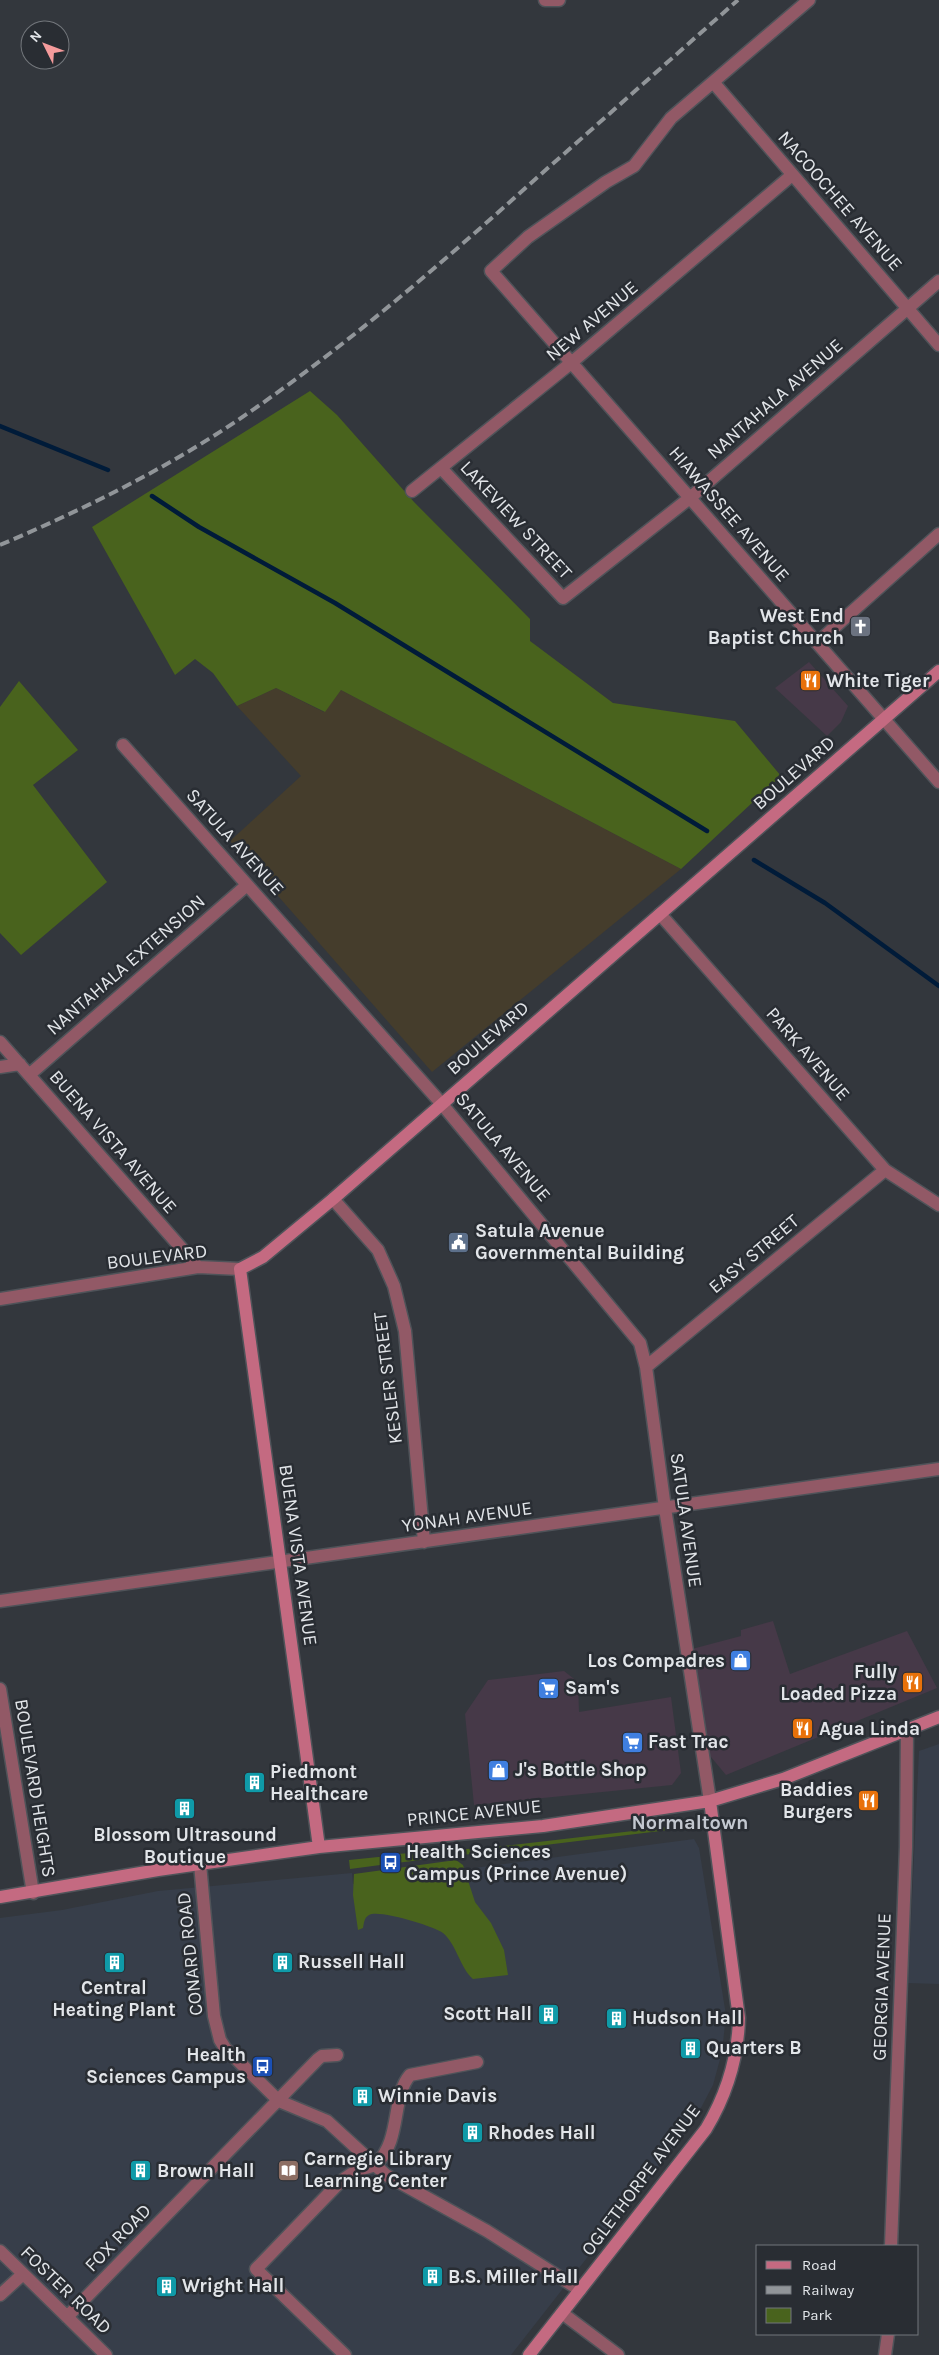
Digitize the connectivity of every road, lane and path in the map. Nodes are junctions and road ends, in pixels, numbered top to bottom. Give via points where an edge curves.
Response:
1 (545, 0) edge
2 (559, 0) edge
3 (809, 0) edge
4 (713, 82) junction
5 (792, 175) junction
6 (939, 281) edge
7 (908, 308) junction
8 (939, 345) edge
9 (571, 363) junction
10 (440, 468) junction
11 (412, 491) dead end
12 (691, 497) junction
13 (939, 534) edge
14 (563, 598) joint
15 (817, 643) junction
16 (939, 671) edge
17 (884, 720) junction
18 (123, 745) dead end
19 (939, 782) edge
20 (247, 885) junction
21 (660, 914) junction
22 (0, 1042) edge
23 (20, 1064) junction
24 (0, 1067) edge
25 (29, 1075) junction
26 (441, 1103) junction
27 (885, 1170) junction
28 (333, 1199) junction
29 (939, 1205) edge
30 (198, 1267) junction
31 (240, 1269) junction
32 (0, 1299) edge
33 (646, 1367) junction
34 (939, 1469) edge
35 (665, 1508) junction
36 (424, 1542) junction
37 (280, 1562) junction
38 (0, 1601) edge
39 (0, 1689) edge
40 (939, 1717) edge
41 (907, 1730) junction
42 (710, 1801) junction
43 (319, 1847) junction
44 (200, 1864) junction
45 (33, 1893) junction
46 (0, 1897) edge
47 (337, 2055) dead end
48 (477, 2062) dead end
49 (279, 2101) junction
50 (375, 2165) junction
51 (891, 2245) edge
52 (0, 2251) edge
53 (22, 2274) junction
54 (580, 2290) junction
55 (0, 2295) edge
56 (562, 2312) junction
57 (67, 2316) junction
58 (888, 2335) edge
59 (106, 2355) edge
60 (345, 2355) edge
61 (529, 2355) edge
62 (618, 2355) edge
63 (885, 2355) edge

1 - 2 street
3 - 4 street
4 - 5 street, NACOOCHEE AVENUE
4 - 9 street, HIAWASSEE AVENUE via 671,118 634,166 536,231 490,271
5 - 7 street, NACOOCHEE AVENUE
5 - 9 street, NEW AVENUE
6 - 7 street, NANTAHALA AVENUE
7 - 8 street, NACOOCHEE AVENUE
7 - 12 street, NANTAHALA AVENUE
9 - 10 street, NEW AVENUE
9 - 12 street, HIAWASSEE AVENUE
10 - 11 street, NEW AVENUE
10 - 14 street, LAKEVIEW STREET
12 - 14 street, NANTAHALA AVENUE
12 - 15 street, HIAWASSEE AVENUE
13 - 15 street
15 - 17 street, HIAWASSEE AVENUE
16 - 17 main road, BOULEVARD
17 - 19 street, HIAWASSEE AVENUE
17 - 21 main road, BOULEVARD
18 - 20 street, SATULA AVENUE
20 - 25 street, NANTAHALA EXTENSION
20 - 26 street, SATULA AVENUE
21 - 26 main road, BOULEVARD
21 - 27 street, PARK AVENUE
22 - 23 street, BUENA VISTA AVENUE
23 - 24 street
23 - 25 street, BUENA VISTA AVENUE
25 - 30 street, BUENA VISTA AVENUE
26 - 28 main road, BOULEVARD
26 - 33 street, SATULA AVENUE via 629,1327 640,1343
27 - 29 street, PARK AVENUE
27 - 33 street, EASY STREET
28 - 31 main road, BOULEVARD via 263,1257
28 - 36 street, KESLER STREET via 378,1250 394,1286 405,1331
30 - 31 street, BOULEVARD
30 - 32 street, BOULEVARD
31 - 37 main road, BUENA VISTA AVENUE
33 - 35 street, SATULA AVENUE
34 - 35 street, YONAH AVENUE
35 - 36 street, YONAH AVENUE
35 - 42 street, SATULA AVENUE
36 - 37 street, YONAH AVENUE
37 - 38 street, YONAH AVENUE
37 - 43 main road, BUENA VISTA AVENUE
39 - 45 street, BOULEVARD HEIGHTS
40 - 41 main road, PRINCE AVENUE
41 - 42 main road, PRINCE AVENUE via 783,1779
41 - 51 street, GEORGIA AVENUE via 906,1847
42 - 43 main road, PRINCE AVENUE via 543,1826
42 - 54 main road, OGLETHORPE AVENUE via 738,2018 738,2041 730,2082 706,2129
43 - 44 main road, PRINCE AVENUE
44 - 45 main road, PRINCE AVENUE
44 - 49 street, CONARD ROAD via 214,2016 220,2040 231,2056
45 - 46 main road, PRINCE AVENUE
47 - 49 street, FOX ROAD via 318,2059
48 - 50 street via 410,2075 403,2085 394,2132
49 - 50 street via 327,2121
49 - 57 street, FOX ROAD
50 - 54 street
50 - 60 street via 350,2174 339,2183 256,2269
52 - 53 street, FOSTER ROAD
53 - 55 street
53 - 57 street, FOSTER ROAD
54 - 56 main road, OGLETHORPE AVENUE
56 - 61 main road, OGLETHORPE AVENUE
56 - 62 street
57 - 59 street, FOSTER ROAD
58 - 63 street

